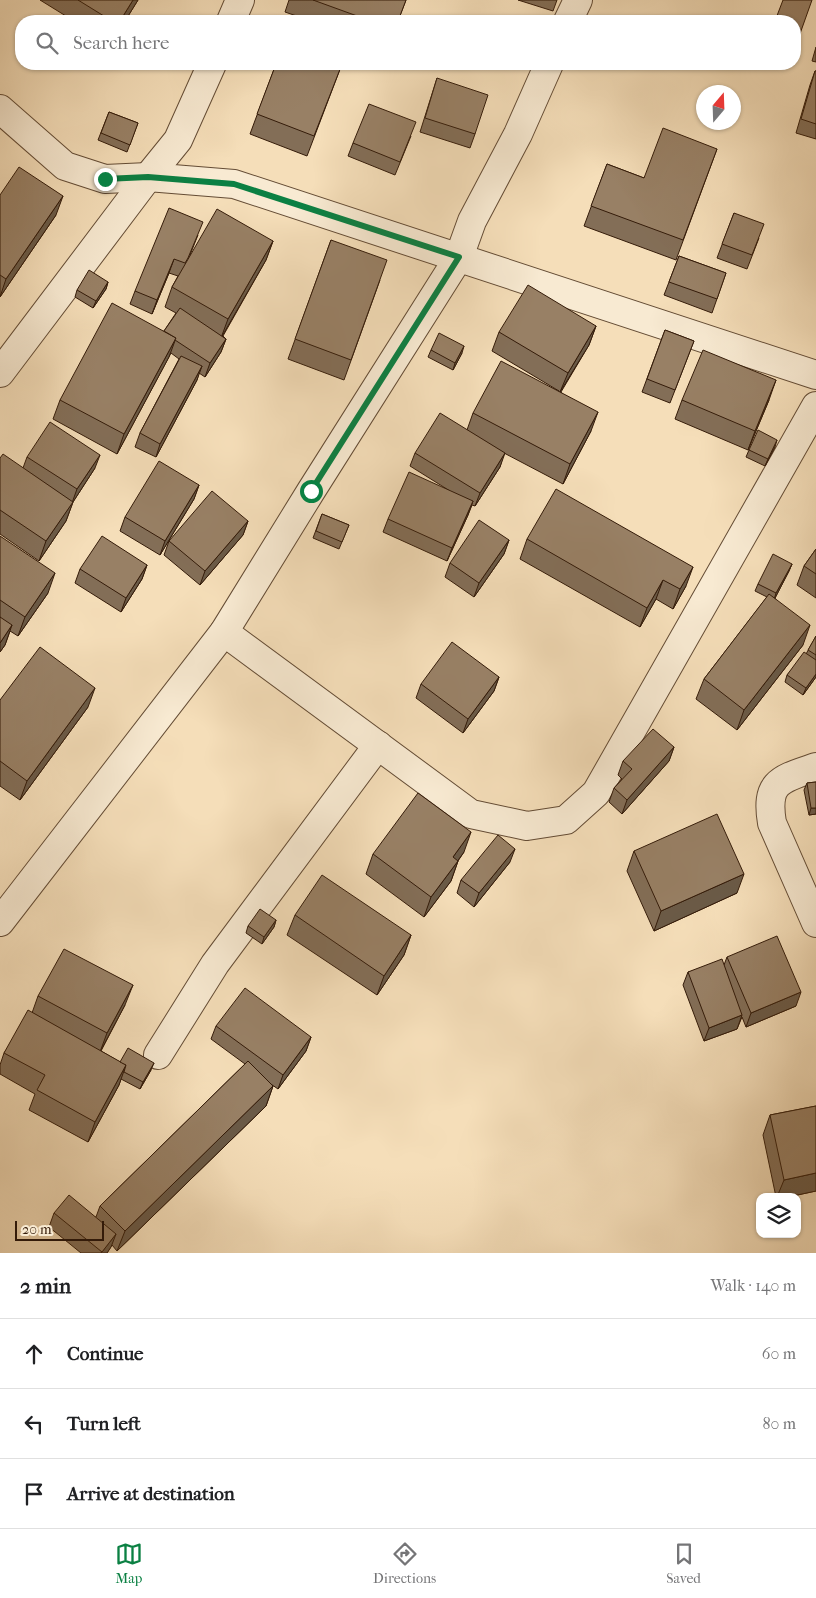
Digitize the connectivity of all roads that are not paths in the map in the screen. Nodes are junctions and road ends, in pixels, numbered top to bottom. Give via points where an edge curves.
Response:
1 (240, 0) edge
2 (578, 0) edge
3 (233, 15) edge
4 (571, 15) edge
5 (209, 70) edge
6 (546, 70) edge
7 (0, 109) edge
8 (148, 177) junction
9 (459, 257) junction
10 (0, 373) edge
11 (816, 375) edge
12 (816, 406) edge
13 (224, 632) junction
14 (378, 745) junction
15 (816, 767) edge
16 (0, 922) edge
17 (816, 923) edge
18 (158, 1055) dead end

1 - 3 street
2 - 4 street
5 - 8 street via 178,140
6 - 9 street via 518,134 472,221
7 - 8 street via 65,166 105,179
8 - 9 street via 234,184
8 - 10 street
9 - 11 street
9 - 13 street
12 - 14 street via 596,793 566,820 527,826 471,814
13 - 14 street
13 - 16 street
14 - 18 street via 215,964
15 - 17 street via 783,779 771,793 770,808 772,823

